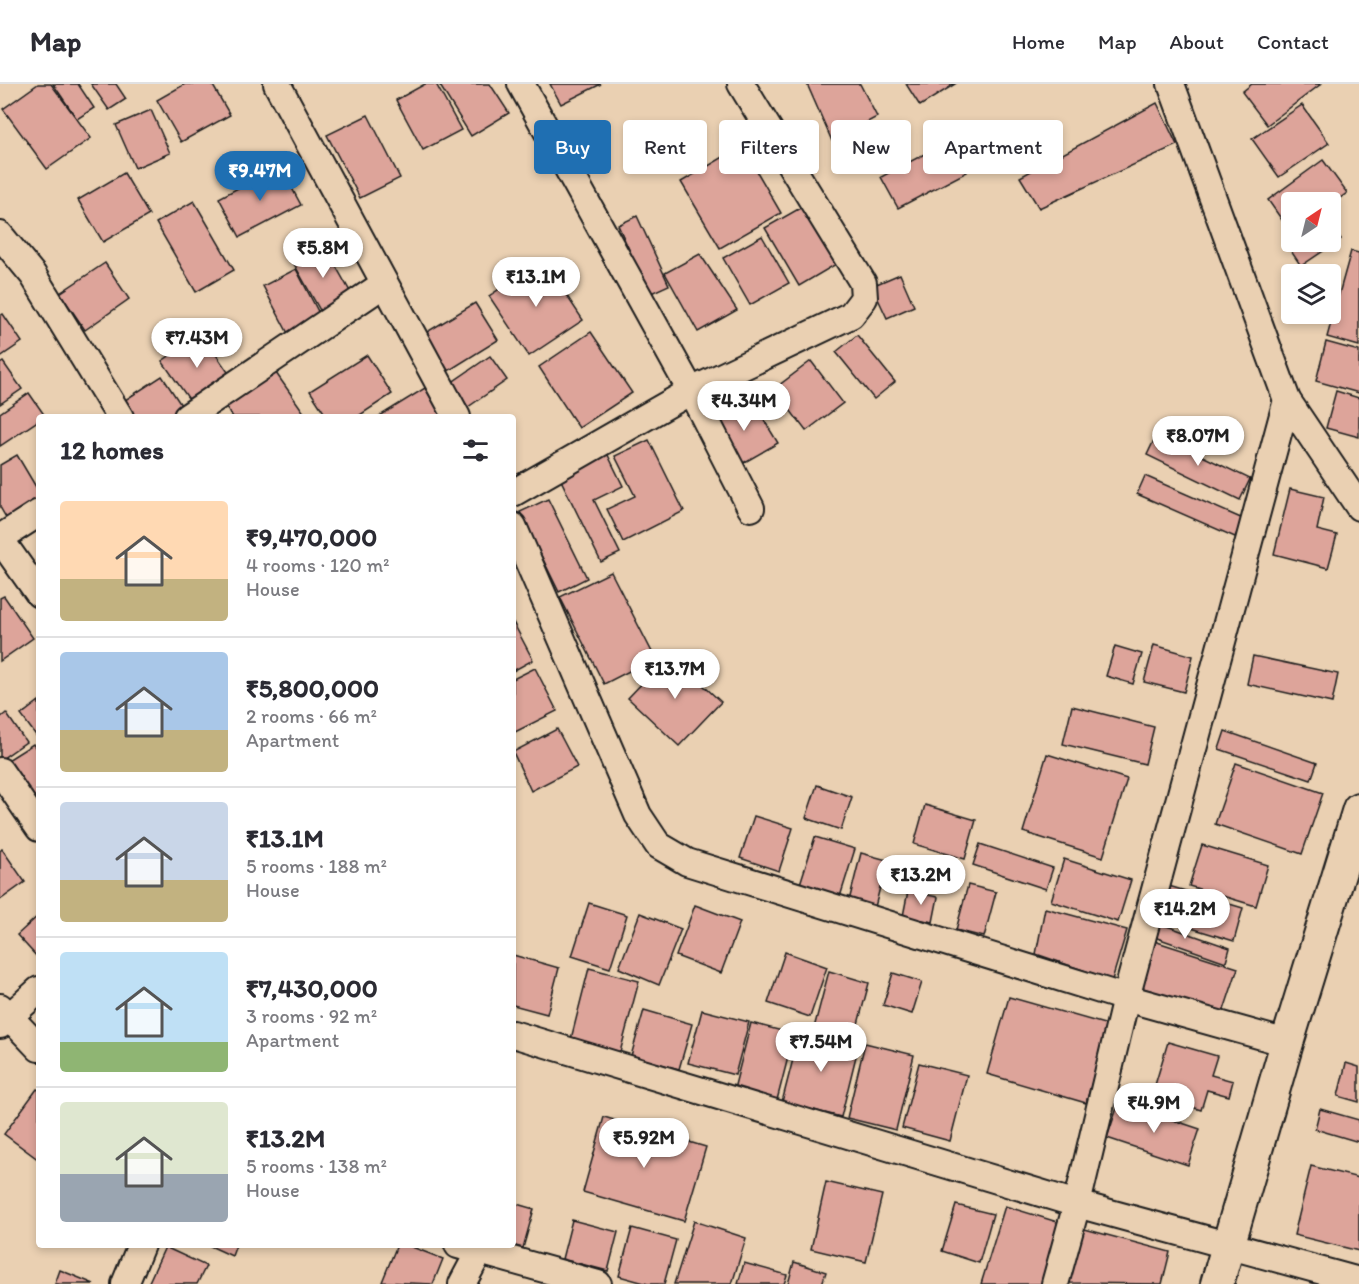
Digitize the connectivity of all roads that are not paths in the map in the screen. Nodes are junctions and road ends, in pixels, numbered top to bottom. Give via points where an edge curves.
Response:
1 (277, 84) edge
2 (521, 84) edge
3 (741, 84) edge
4 (1171, 84) edge
5 (0, 235) edge
6 (384, 284) junction
7 (691, 391) junction
8 (1287, 400) junction
9 (118, 414) edge
10 (191, 414) edge
11 (455, 414) edge
12 (516, 491) edge
13 (1359, 507) edge
14 (751, 508) dead end
15 (36, 515) edge
16 (516, 533) edge
17 (0, 539) edge
18 (36, 590) edge
19 (0, 771) edge
20 (1359, 809) edge
21 (36, 824) edge
22 (36, 992) edge
23 (1126, 998) junction
24 (3, 1016) edge
25 (516, 1035) edge
26 (1287, 1043) junction
27 (36, 1045) edge
28 (1077, 1204) junction
29 (1228, 1246) junction
30 (140, 1248) edge
31 (468, 1248) edge
32 (1359, 1281) edge
33 (125, 1284) edge
34 (462, 1284) edge
35 (598, 1284) edge
36 (1054, 1284) edge
37 (1217, 1284) edge

1 - 6 street
2 - 7 street
3 - 7 street via 863,283 864,298 851,315
4 - 8 street
5 - 9 street via 33,275
6 - 10 street
6 - 11 street
7 - 12 street
7 - 14 street
8 - 13 street
8 - 23 street
15 - 17 street
16 - 23 street via 638,815 658,845 687,862
17 - 18 street
19 - 21 street
20 - 26 street
22 - 24 street
23 - 26 street
23 - 28 street
24 - 27 street
25 - 28 street
26 - 29 street
28 - 29 street
28 - 36 street
29 - 32 street
29 - 37 street
30 - 33 street
31 - 34 street
31 - 35 street

